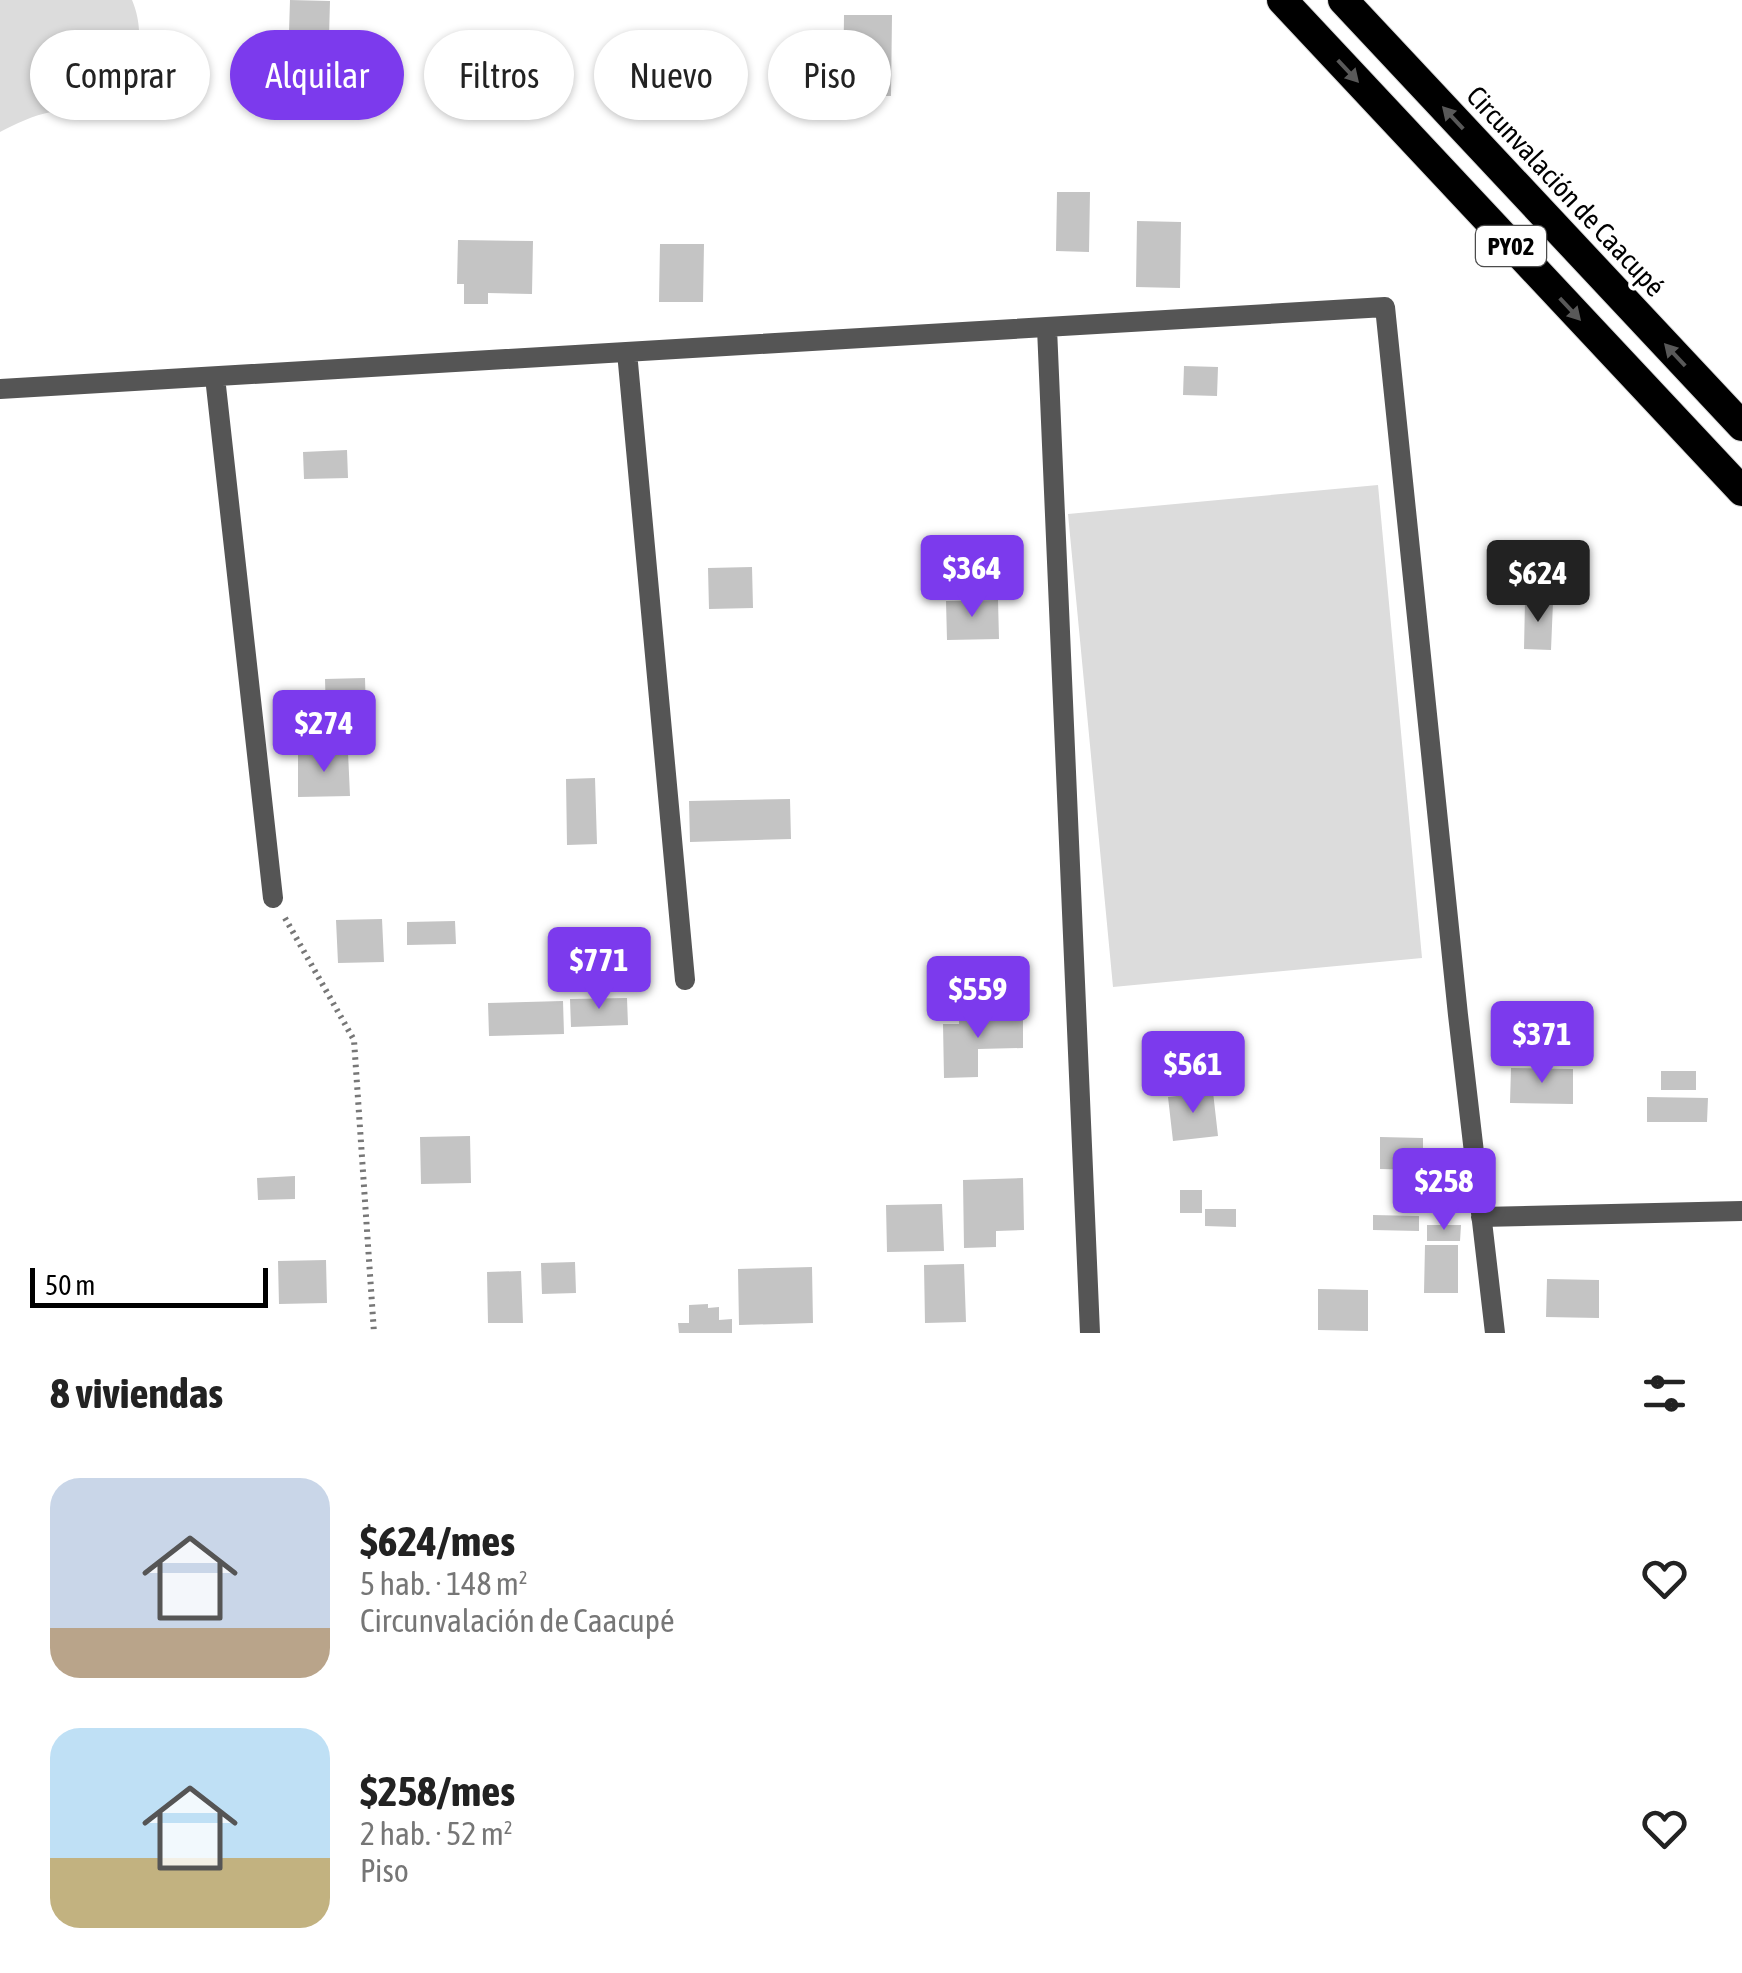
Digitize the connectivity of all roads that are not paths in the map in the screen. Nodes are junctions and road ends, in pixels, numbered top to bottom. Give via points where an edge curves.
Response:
1 (1282, 0) edge
2 (1342, 0) edge
3 (1046, 328) junction
4 (626, 352) junction
5 (215, 376) junction
6 (0, 389) edge
7 (1742, 426) edge
8 (1742, 491) edge
9 (273, 898) road end
10 (685, 980) dead end
11 (1742, 1211) edge
12 (1481, 1217) junction
13 (1090, 1333) edge
14 (1495, 1333) edge

1 -> 8 highway, PY02
7 -> 2 highway, Circunvalación de Caacupé / PY02
3 - 4 street
3 - 12 street via 1385,307
3 - 13 street
4 - 5 street
4 - 10 street
5 - 6 street
5 - 9 street
11 - 12 street
12 - 14 street

